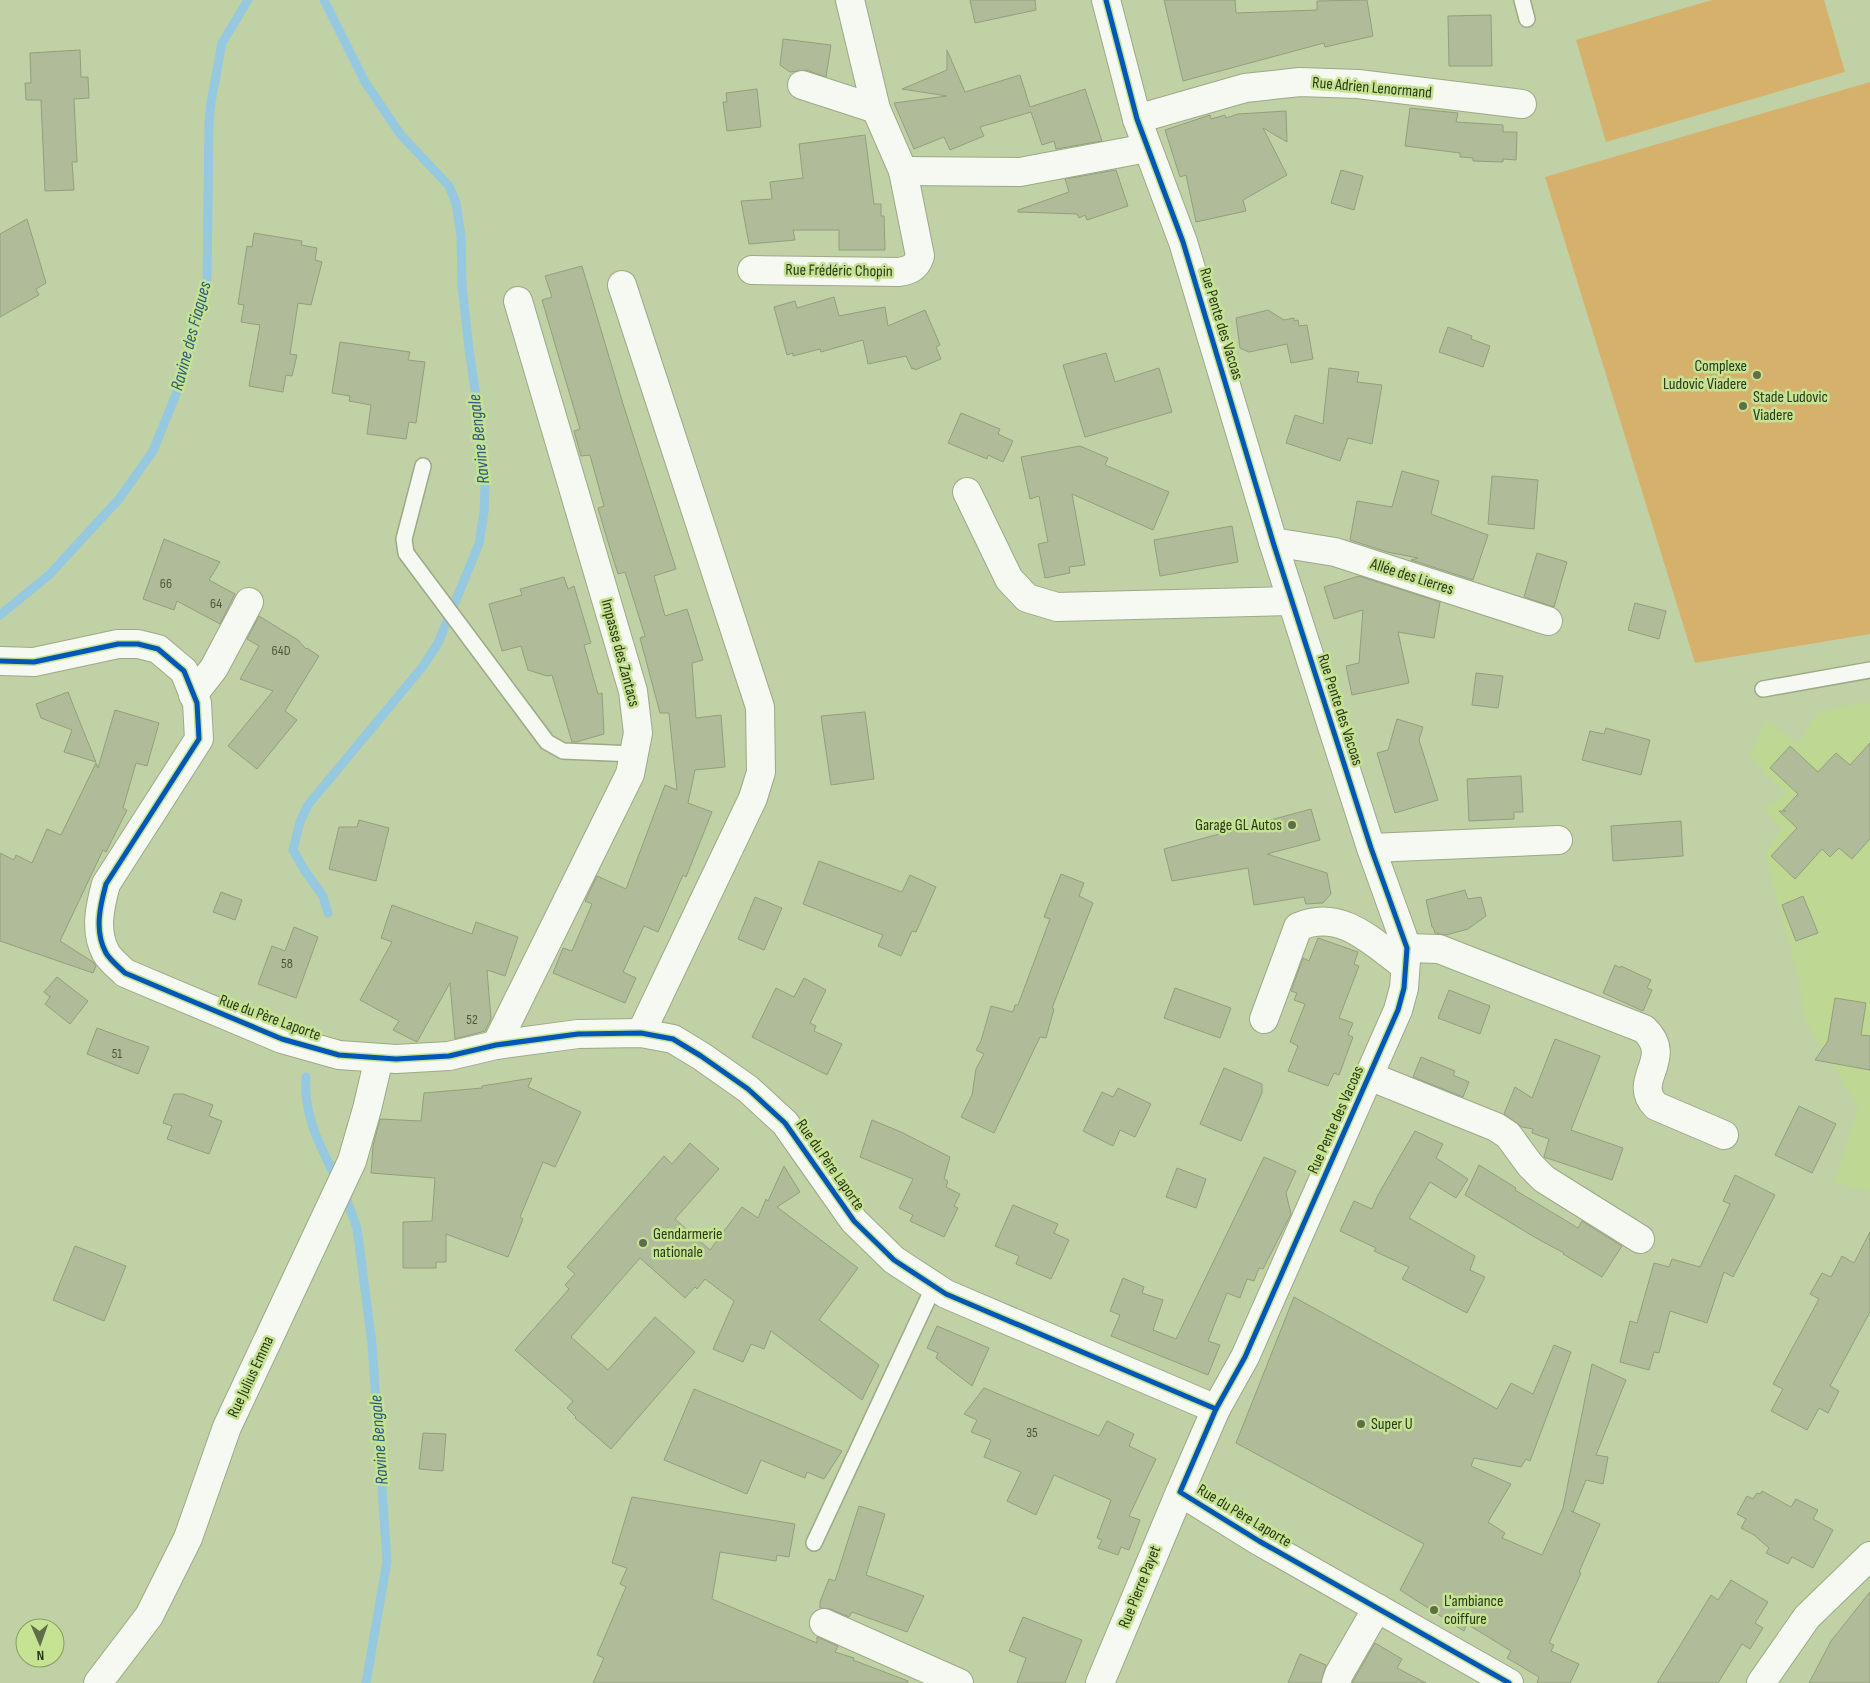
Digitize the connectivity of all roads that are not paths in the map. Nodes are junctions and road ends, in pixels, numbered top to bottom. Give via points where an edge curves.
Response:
1 (850, 0) edge
2 (1106, 0) edge
3 (1522, 0) edge
4 (1527, 19) dead end
5 (802, 85) dead end
6 (1522, 104) dead end
7 (876, 109) junction
8 (1137, 119) junction
9 (1147, 148) junction
10 (903, 171) junction
11 (752, 270) dead end
12 (622, 286) dead end
13 (518, 301) dead end
14 (423, 466) dead end
15 (967, 492) dead end
16 (1273, 542) junction
17 (1292, 601) junction
18 (249, 602) dead end
19 (1548, 621) dead end
20 (0, 661) edge
21 (1870, 670) edge
22 (1763, 689) dead end
23 (193, 695) junction
24 (634, 754) junction
25 (1558, 840) dead end
26 (1371, 848) junction
27 (1406, 957) junction
28 (1264, 1019) dead end
29 (641, 1033) junction
30 (496, 1045) junction
31 (379, 1058) junction
32 (1369, 1076) junction
33 (1724, 1135) dead end
34 (1640, 1240) dead end
35 (934, 1286) junction
36 (1216, 1409) junction
37 (1180, 1492) junction
38 (814, 1543) dead end
39 (1870, 1556) edge
40 (1377, 1608) junction
41 (824, 1623) dead end
42 (98, 1683) edge
43 (959, 1683) edge
44 (1100, 1683) edge
45 (1336, 1683) edge
46 (1509, 1683) edge
47 (1761, 1683) edge

1 - 7 street, Rue Frédéric Chopin
2 - 8 street, Rue Pente des Vacoas
3 - 4 lane
5 - 7 street
6 - 8 street, Rue Adrien Lenormand via 1358,84 1300,82 1245,88
7 - 10 street, Rue Frédéric Chopin
8 - 9 street, Rue Pente des Vacoas
9 - 10 street via 1020,172
9 - 16 street, Rue Pente des Vacoas via 1183,242
10 - 11 street, Rue Frédéric Chopin via 920,256 918,264 910,270
12 - 29 street via 760,707 761,742 761,772 753,798
13 - 24 street, Impasse des Zantacs via 633,691 638,733
14 - 24 lane via 404,540 406,553 547,742 563,751
15 - 17 street via 1009,579 1028,598 1057,607
16 - 17 street, Rue Pente des Vacoas
16 - 19 street, Allée des Lierres via 1335,552
17 - 26 street, Rue Pente des Vacoas
18 - 23 street via 214,668
20 - 23 street, Rue du Père Laporte via 34,662 118,644 138,644 158,650 184,671
21 - 22 lane
23 - 31 street, Rue du Père Laporte via 199,739 106,884 99,908 99,932 106,954 125,973 282,1039 339,1055
24 - 30 street, Impasse des Zantacs via 630,774
25 - 26 street
26 - 27 street, Rue Pente des Vacoas
27 - 28 street via 1346,925 1327,921 1307,923 1298,927
27 - 32 street, Rue Pente des Vacoas via 1404,988 1398,1010
27 - 33 street via 1439,949 1644,1029 1651,1035 1656,1052 1646,1090 1651,1101
29 - 30 street, Rue du Père Laporte via 578,1034
29 - 35 street, Rue du Père Laporte via 673,1039 748,1090 785,1123 854,1221 894,1260
30 - 31 street, Rue du Père Laporte via 449,1056
31 - 42 street, Rue Julius Emma via 352,1161 227,1427 188,1538 149,1616
32 - 34 street via 1496,1127 1508,1135 1544,1178
32 - 36 street, Rue Pente des Vacoas via 1245,1356
35 - 36 street, Rue du Père Laporte via 946,1294
35 - 38 lane
36 - 37 street, Rue du Père Laporte
37 - 40 street, Rue du Père Laporte
37 - 44 street, Rue Pierre Payet
39 - 47 street via 1807,1617
40 - 45 street
40 - 46 street, Rue du Père Laporte
41 - 43 street

